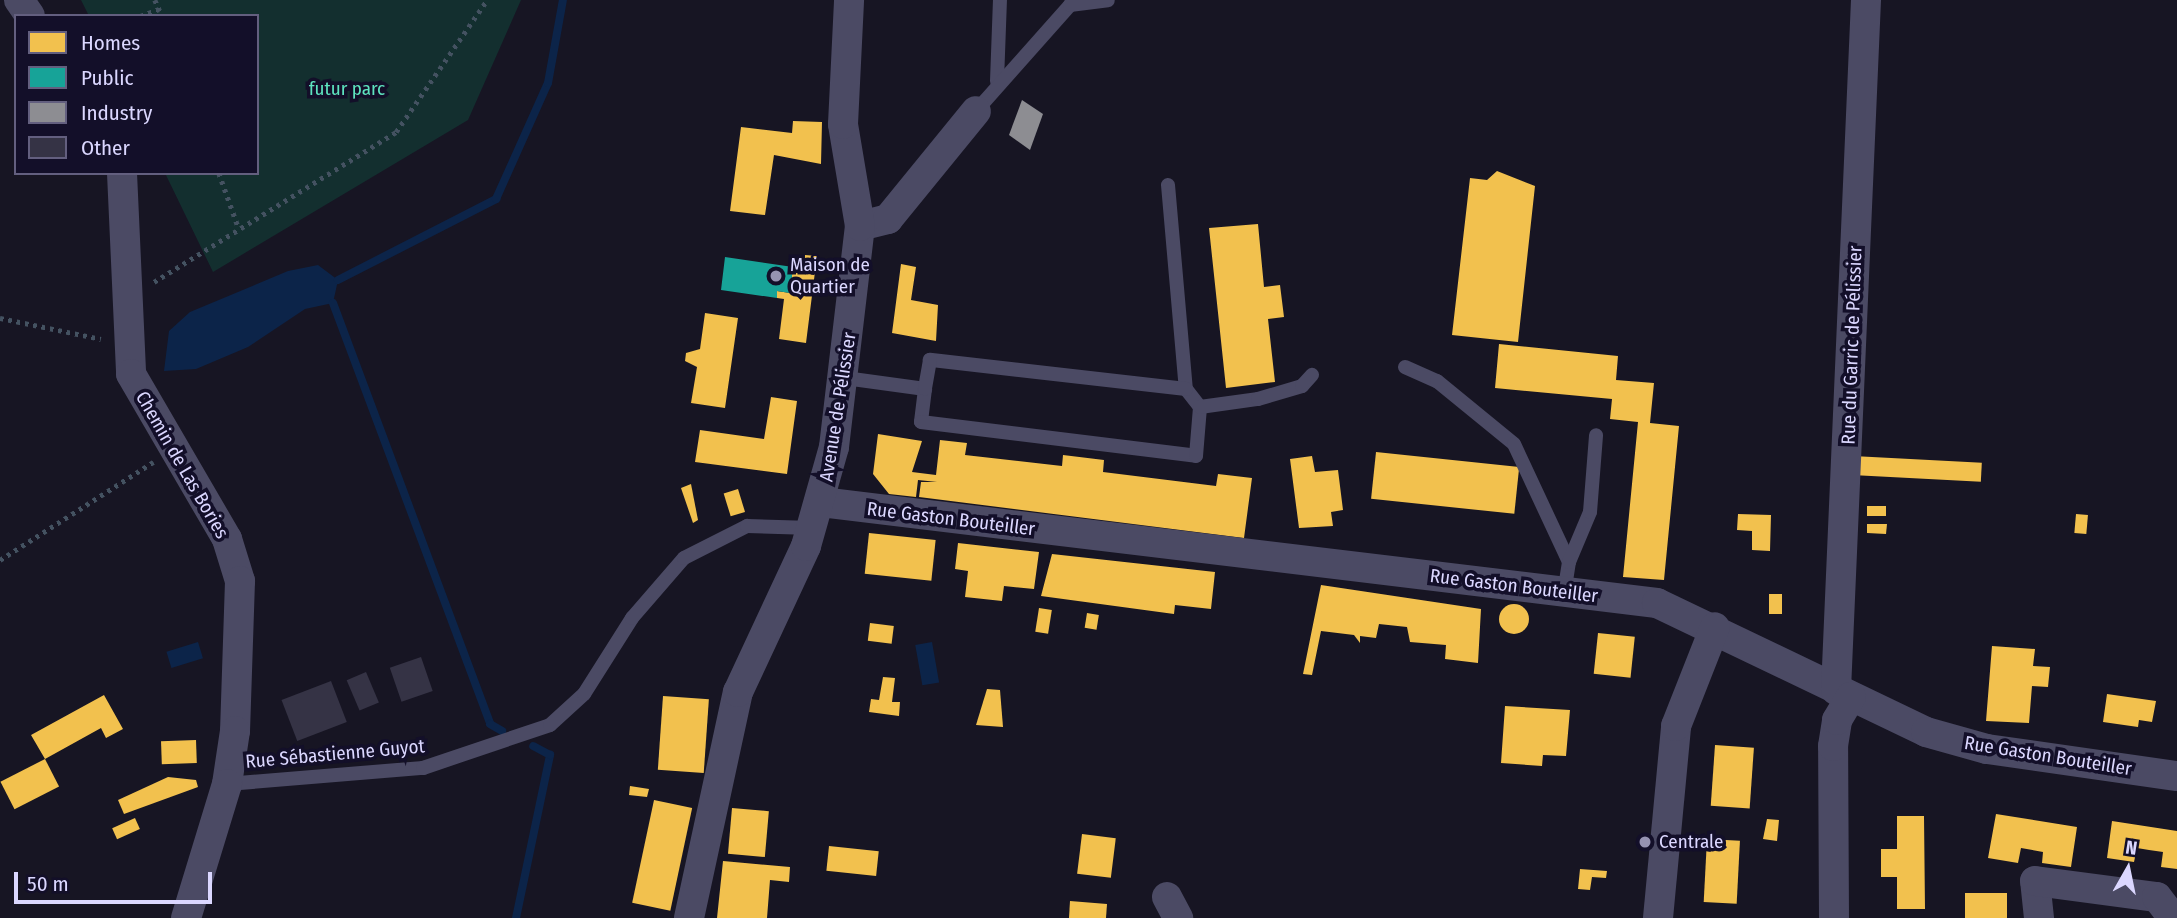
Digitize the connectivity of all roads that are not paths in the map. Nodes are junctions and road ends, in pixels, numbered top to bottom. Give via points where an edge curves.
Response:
1 (849, 0) edge
2 (1000, 0) edge
3 (1108, 0) edge
4 (1866, 0) edge
5 (996, 80) junction
6 (976, 111) joint
7 (122, 175) edge
8 (1168, 185) dead end
9 (860, 226) junction
10 (1405, 368) dead end
11 (1312, 375) dead end
12 (845, 377) junction
13 (925, 389) junction
14 (1186, 389) junction
15 (1200, 407) junction
16 (1596, 435) dead end
17 (817, 515) junction
18 (1569, 562) junction
19 (1564, 592) junction
20 (1715, 627) junction
21 (1844, 694) junction
22 (2177, 776) edge
23 (227, 784) junction
24 (186, 918) edge
25 (689, 918) edge
26 (1658, 918) edge
27 (1834, 918) edge
28 (2039, 918) edge
29 (2173, 918) edge

1 - 9 street, Avenue de Pélissier via 843,124
2 - 5 lane
3 - 5 lane via 1070,5
4 - 21 street, Rue du Garric de Pélissier
5 - 6 lane
6 - 9 street via 888,219
7 - 23 street, Chemin de Las Bories via 128,215 124,301 131,374 171,450 227,538 240,580 235,731
8 - 14 lane
9 - 12 street, Avenue de Pélissier
10 - 18 lane via 1437,380 1514,444
11 - 15 lane via 1302,386 1258,399
12 - 13 lane
12 - 17 street, Avenue de Pélissier
13 - 14 lane via 930,360
13 - 15 lane via 921,422 1196,456
14 - 15 lane
16 - 18 lane via 1590,512
17 - 19 street, Rue Gaston Bouteiller
17 - 23 lane, Rue Sébastienne Guyot via 747,526 684,558 632,618 584,694 550,725 423,768
17 - 25 street, Avenue de Pélissier via 738,692
18 - 19 lane
19 - 20 street, Rue Gaston Bouteiller via 1657,603
20 - 21 street, Rue Gaston Bouteiller
20 - 26 street via 1676,726
21 - 22 street, Rue Gaston Bouteiller via 1954,741
21 - 27 street via 1833,746
23 - 24 street, Chemin de Las Bories
28 - 29 street via 2035,881 2157,897

